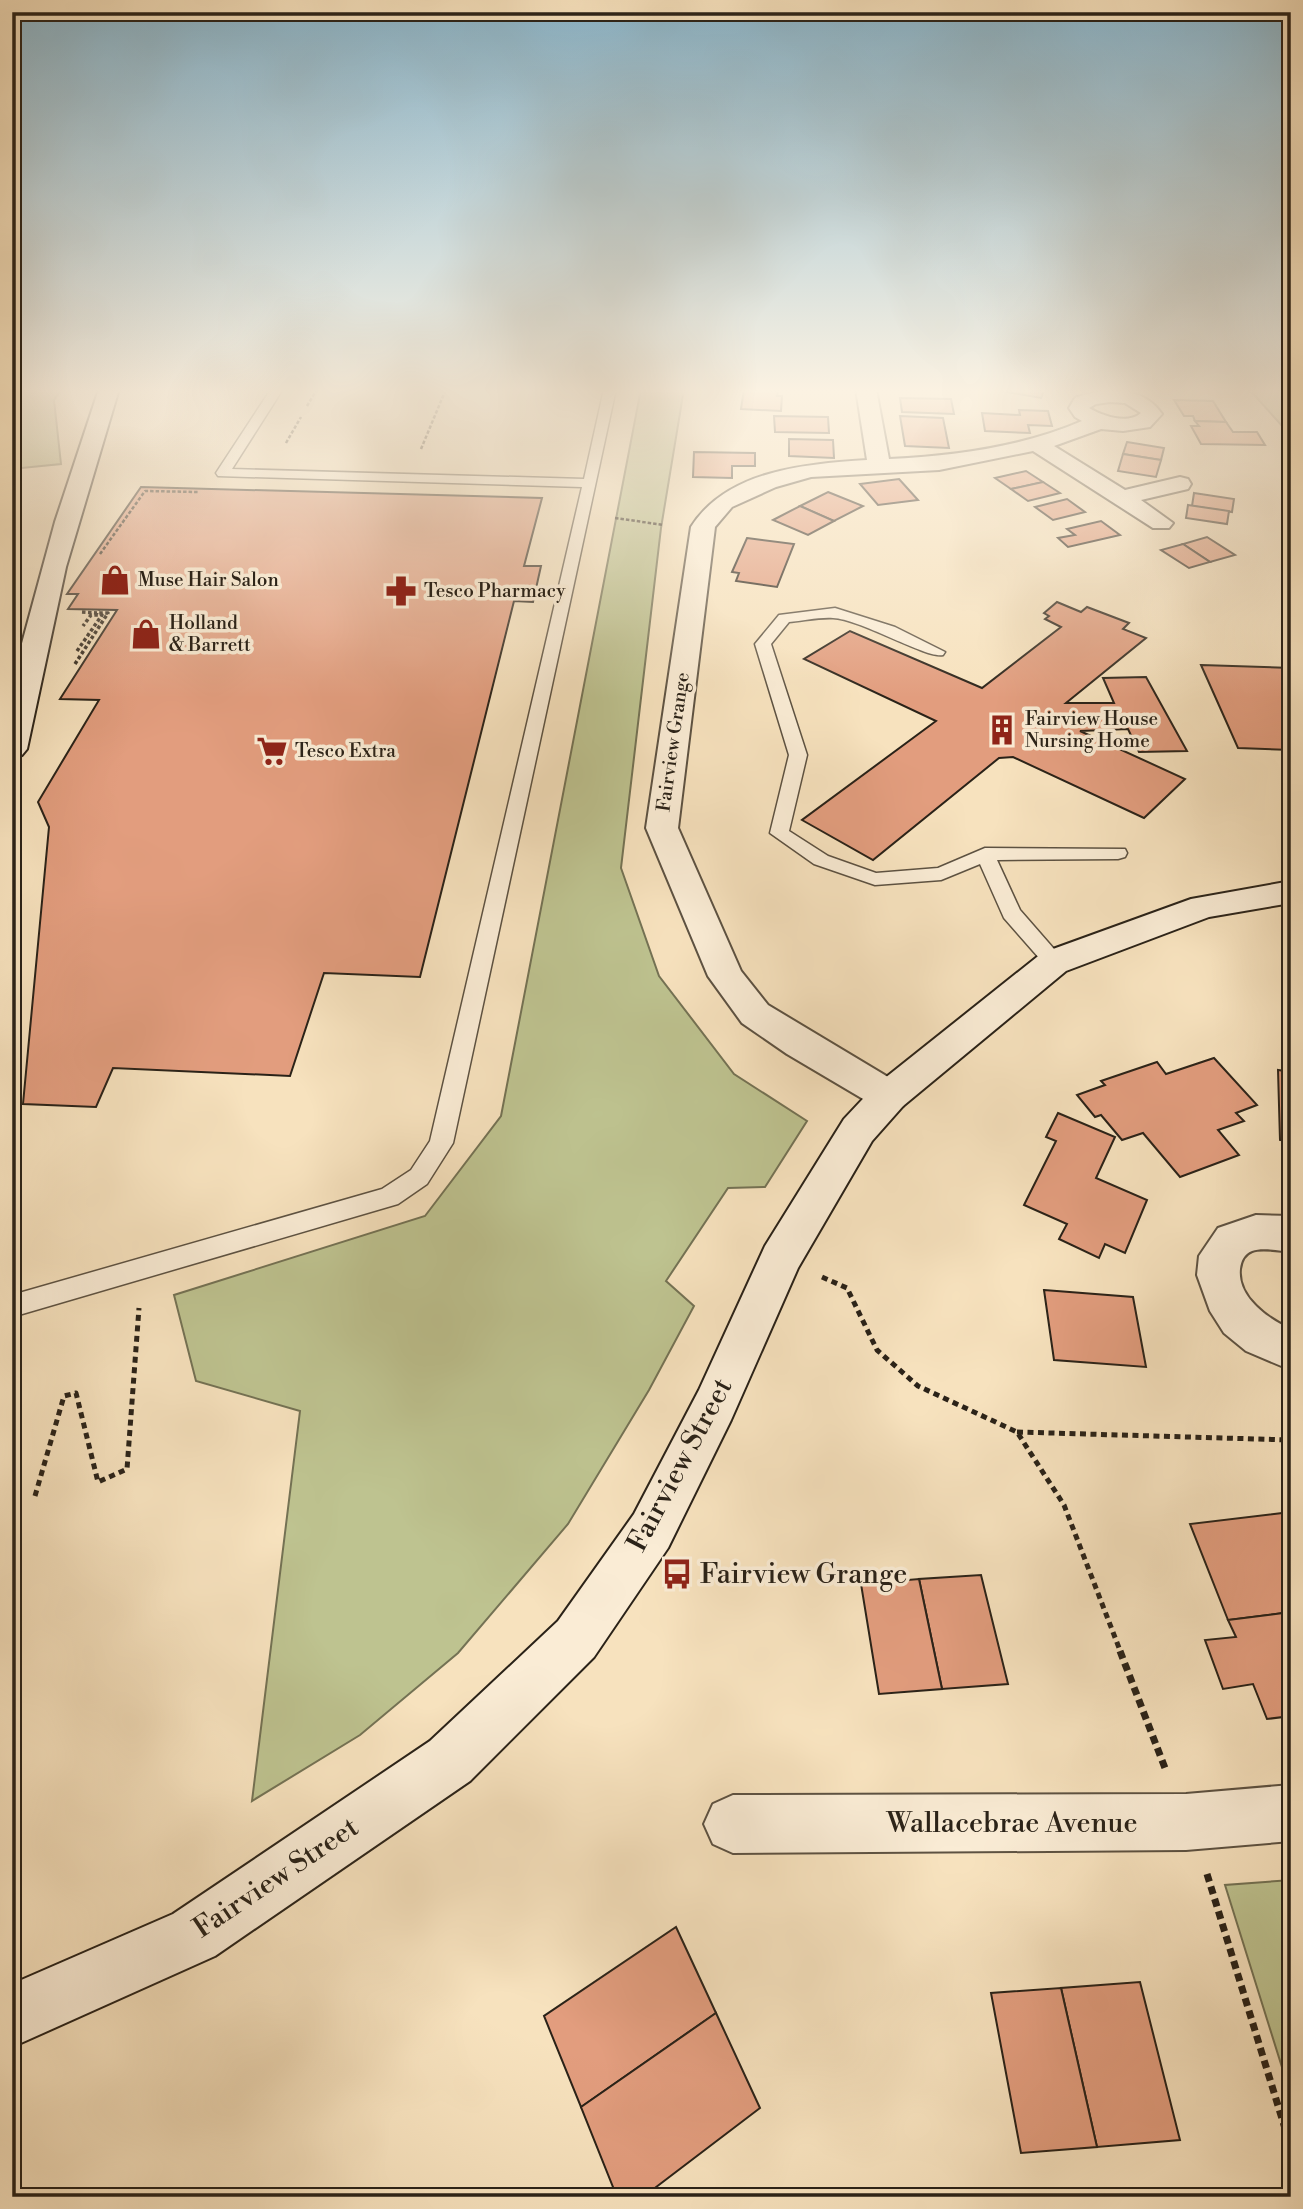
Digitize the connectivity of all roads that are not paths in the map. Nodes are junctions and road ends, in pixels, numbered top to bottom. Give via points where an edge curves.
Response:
1 (76, 492) edge
2 (588, 492) edge
3 (746, 492) edge
4 (1117, 492) edge
5 (1146, 492) edge
6 (1125, 497) junction
7 (1161, 523) dead end
8 (937, 652) dead end
9 (12, 750) edge
10 (1118, 853) dead end
11 (985, 854) junction
12 (1291, 892) edge
13 (1054, 962) junction
14 (889, 1096) junction
15 (1291, 1234) edge
16 (12, 1306) edge
17 (1291, 1350) edge
18 (1291, 1813) edge
19 (733, 1824) dead end
20 (12, 2016) edge

1 - 9 street via 29,658
2 - 16 lane via 441,1143 419,1177 390,1197
3 - 14 street, Fairview Grange via 724,502 703,527 662,828 726,976 755,1014
4 - 6 street
5 - 6 street
6 - 7 street
8 - 11 lane via 890,630 835,613 785,618 763,644 798,755 779,833 821,860 875,879 941,874
10 - 11 lane
11 - 13 lane via 1010,913
12 - 13 street, Fairview Street via 1203,907
13 - 14 street, Fairview Street
14 - 20 street, Fairview Street via 858,1130 780,1259 715,1405 651,1531 576,1639 450,1760 194,1935
15 - 17 street via 1252,1232 1237,1238 1218,1262 1217,1278 1227,1304 1247,1328
18 - 19 street, Wallacebrae Avenue via 1186,1822

